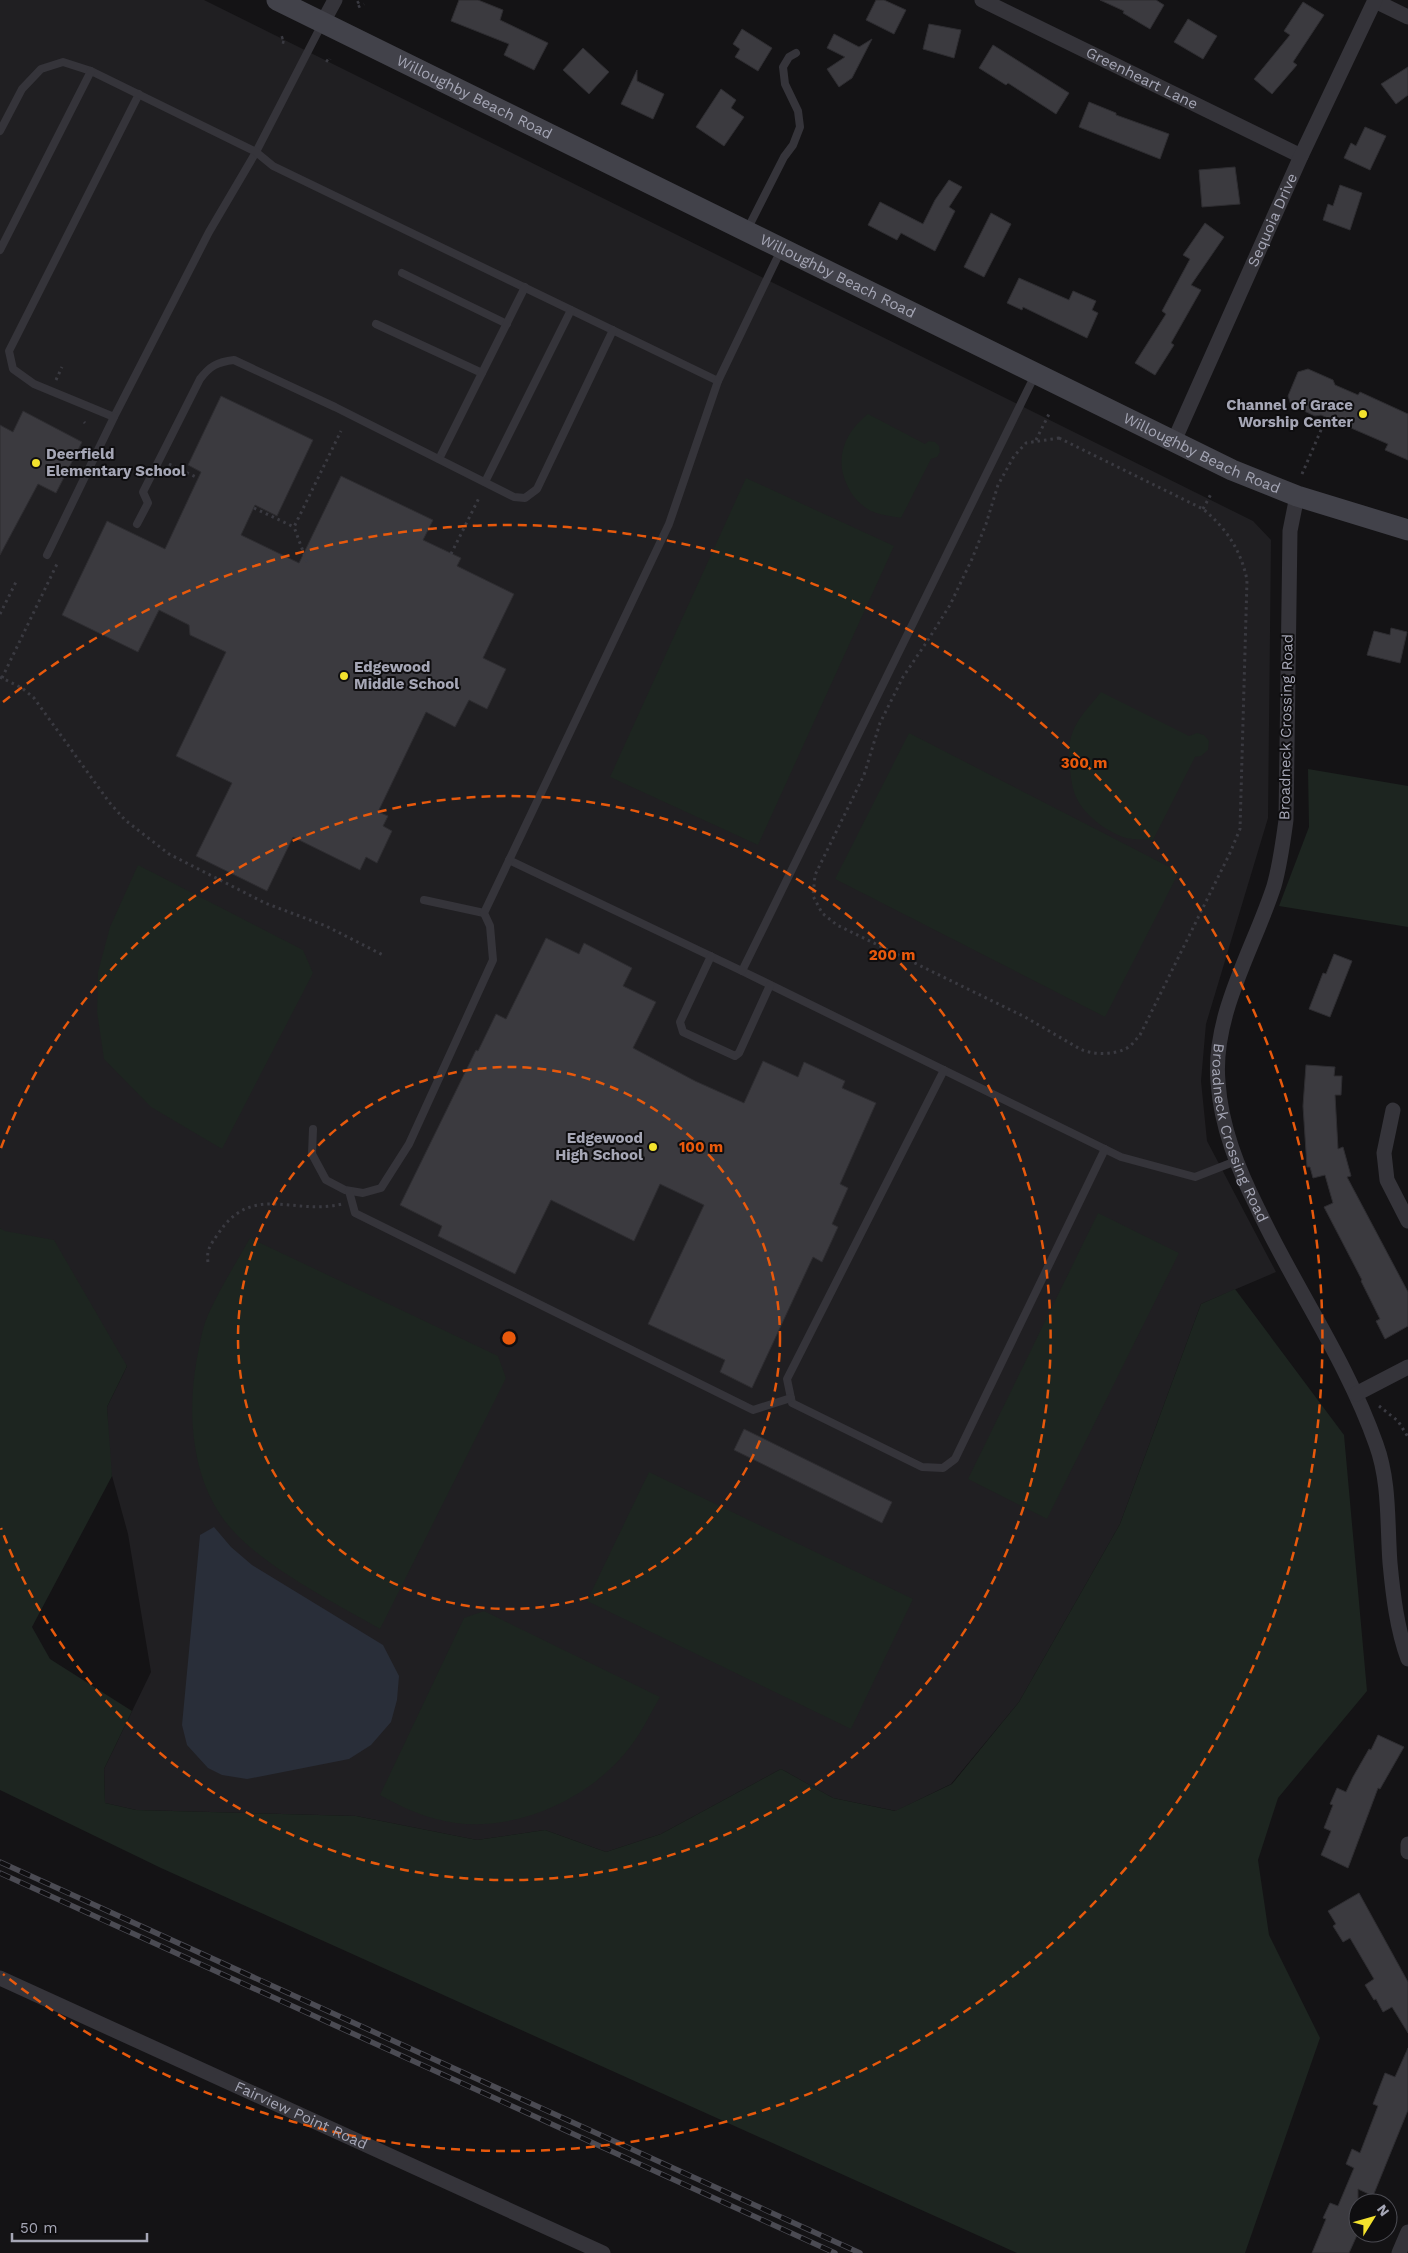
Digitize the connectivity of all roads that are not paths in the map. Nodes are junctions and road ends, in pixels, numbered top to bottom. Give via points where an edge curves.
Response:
1 (277, 0) edge
2 (335, 0) edge
3 (982, 0) edge
4 (1375, 0) edge
5 (1408, 17) edge
6 (323, 22) junction
7 (796, 53) dead end
8 (91, 70) junction
9 (139, 94) junction
10 (0, 131) edge
11 (256, 152) junction
12 (1302, 156) junction
13 (747, 230) junction
14 (782, 247) junction
15 (0, 250) edge
16 (402, 273) dead end
17 (525, 288) junction
18 (571, 310) junction
19 (376, 324) dead end
20 (507, 324) junction
21 (614, 330) junction
22 (482, 373) junction
23 (1036, 373) junction
24 (718, 381) junction
25 (114, 417) junction
26 (1174, 441) junction
27 (440, 459) junction
28 (485, 482) junction
29 (1297, 496) junction
30 (138, 524) dead end
31 (1408, 530) edge
32 (47, 555) dead end
33 (509, 860) junction
34 (424, 900) dead end
35 (484, 913) junction
36 (711, 956) junction
37 (742, 971) junction
38 (770, 985) junction
39 (944, 1070) junction
40 (1393, 1110) dead end
41 (313, 1129) dead end
42 (1105, 1149) junction
43 (1236, 1161) junction
44 (349, 1191) junction
45 (1408, 1220) edge
46 (1408, 1367) edge
47 (1356, 1394) junction
48 (791, 1398) junction
49 (1408, 1659) edge
50 (1408, 1844) edge
51 (1408, 1852) edge
52 (0, 1978) edge
53 (1408, 2232) edge
54 (603, 2253) edge
55 (1399, 2253) edge

1 - 6 street, Willoughby Beach Road
2 - 6 street
3 - 12 street, Greenheart Lane
4 - 5 street
4 - 12 street, Sequoia Drive
6 - 11 lane
6 - 13 street, Willoughby Beach Road
7 - 13 lane via 782,67 785,84 798,111 800,128
8 - 9 lane
8 - 10 lane via 63,62 41,69 22,89
8 - 15 lane
9 - 11 lane
9 - 25 lane via 9,351 13,369 34,384
11 - 17 lane via 273,166
11 - 25 lane via 209,232
12 - 26 street, Sequoia Drive
13 - 14 street, Willoughby Beach Road
14 - 23 street, Willoughby Beach Road
14 - 24 lane
16 - 20 lane
17 - 18 lane
17 - 20 lane
18 - 21 lane
18 - 28 lane
19 - 22 lane
20 - 22 lane
21 - 24 lane
21 - 28 lane via 537,489 526,498 514,497
22 - 27 lane
23 - 26 street, Willoughby Beach Road
23 - 37 lane
24 - 33 lane via 669,524
25 - 32 lane
26 - 29 street, Willoughby Beach Road via 1246,476
27 - 28 lane
27 - 30 lane via 290,384 234,360 220,361 210,366 200,379 159,460 143,492 148,503
29 - 31 street, Willoughby Beach Road
29 - 43 street, Broadneck Crossing Road via 1290,531 1283,846 1274,886 1235,989 1220,1040 1218,1081 1224,1120
33 - 35 lane
33 - 36 lane
34 - 35 lane
35 - 44 lane via 490,926 493,960 409,1144 381,1188 364,1193
36 - 37 lane
36 - 38 lane via 680,1022 683,1032 728,1055 739,1053
37 - 38 lane
38 - 39 lane
39 - 42 lane
39 - 48 lane via 787,1379
40 - 45 street via 1384,1153 1387,1180
41 - 44 lane via 312,1154 326,1180
42 - 43 lane via 1121,1157 1195,1177
42 - 48 lane via 955,1459 943,1468 922,1467 792,1403
43 - 47 street, Broadneck Crossing Road via 1268,1230
44 - 48 lane via 355,1213 753,1410
46 - 47 street
47 - 49 street, Broadneck Crossing Road via 1377,1446 1387,1486 1390,1563 1399,1628
50 - 51 street
52 - 54 street, Fairview Point Road
53 - 55 street

